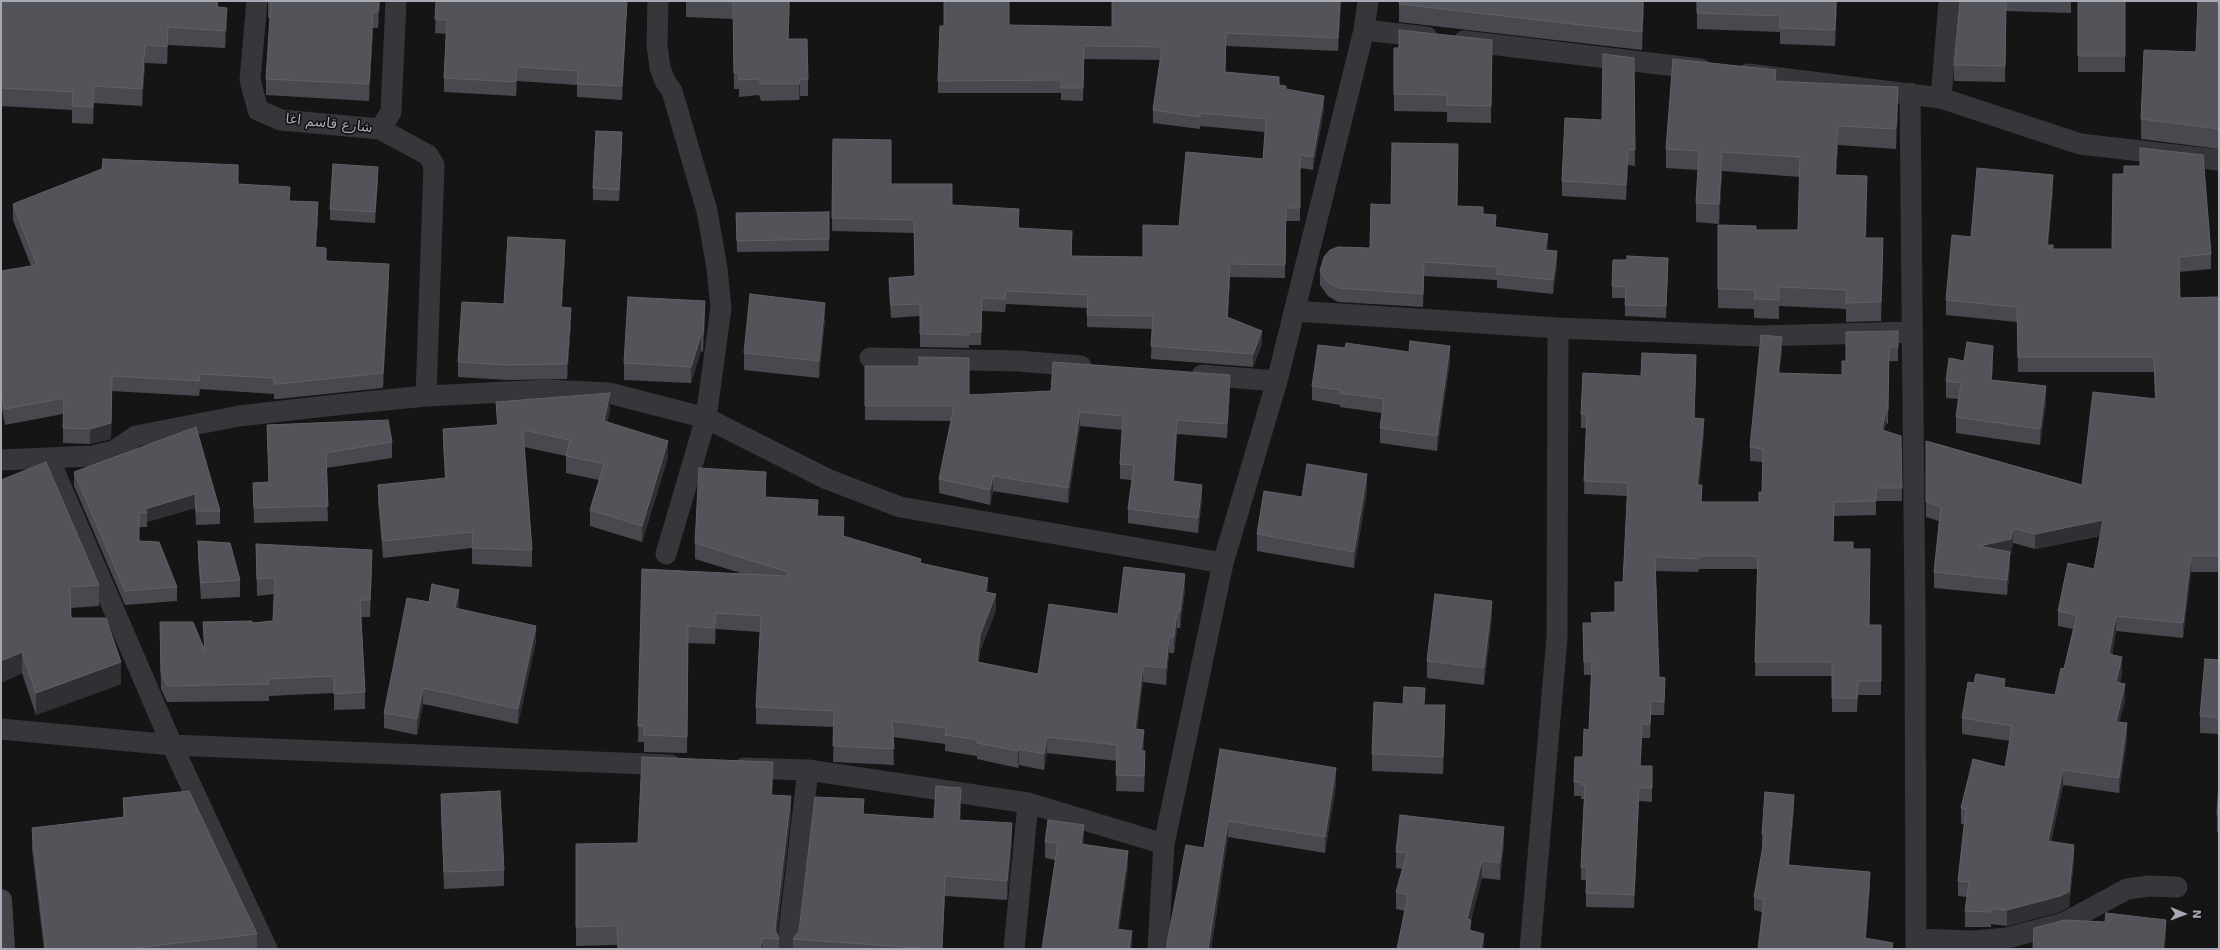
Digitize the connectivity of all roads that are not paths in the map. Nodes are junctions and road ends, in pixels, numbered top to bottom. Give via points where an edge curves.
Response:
1 (257, 1) edge
2 (396, 1) edge
3 (658, 1) edge
4 (1368, 1) edge
5 (1949, 1) edge
6 (1364, 30) junction
7 (1910, 93) junction
8 (1941, 98) junction
9 (380, 129) junction
10 (2219, 160) edge
11 (1294, 311) junction
12 (1558, 328) junction
13 (1912, 332) junction
14 (870, 358) dead end
15 (1097, 367) edge
16 (1183, 374) edge
17 (1277, 381) junction
18 (426, 396) junction
19 (706, 418) junction
20 (49, 459) junction
21 (1, 460) edge
22 (666, 554) dead end
23 (1223, 564) junction
24 (1, 729) edge
25 (172, 745) junction
26 (689, 765) edge
27 (721, 767) edge
28 (808, 770) junction
29 (1028, 803) junction
30 (1164, 844) junction
31 (2177, 886) dead end
32 (1, 900) edge
33 (1916, 944) edge
34 (1535, 948) edge
35 (4, 949) edge
36 (267, 949) edge
37 (787, 949) edge
38 (1014, 949) edge
39 (1158, 949) edge

1 - 9 street, شارع قاسم اغا via 250,80 258,110 281,120
2 - 9 street, شارع قاسم اغا via 392,112
3 - 19 street via 657,45 660,68 672,91 707,211 717,268 720,315
4 - 6 street
5 - 8 street
6 - 7 street
6 - 11 street
7 - 8 street
7 - 13 street
8 - 10 street via 2080,144
9 - 18 street via 428,155 434,165
11 - 12 street
11 - 17 street
12 - 13 street via 1758,336
12 - 34 street via 1557,638
13 - 33 street
14 - 15 street via 1018,361
16 - 17 street
17 - 23 street
18 - 19 street via 547,390 609,393
18 - 20 street via 239,416 136,436 114,450 92,456
19 - 22 street
19 - 23 street via 827,479 900,507
20 - 21 street
20 - 25 street
23 - 30 street
24 - 25 street
25 - 26 street
25 - 36 street
27 - 28 street
28 - 29 street
28 - 37 street
29 - 30 street
29 - 38 street
30 - 39 street
31 - 33 street via 2127,889 2064,923 2007,938
32 - 35 street

